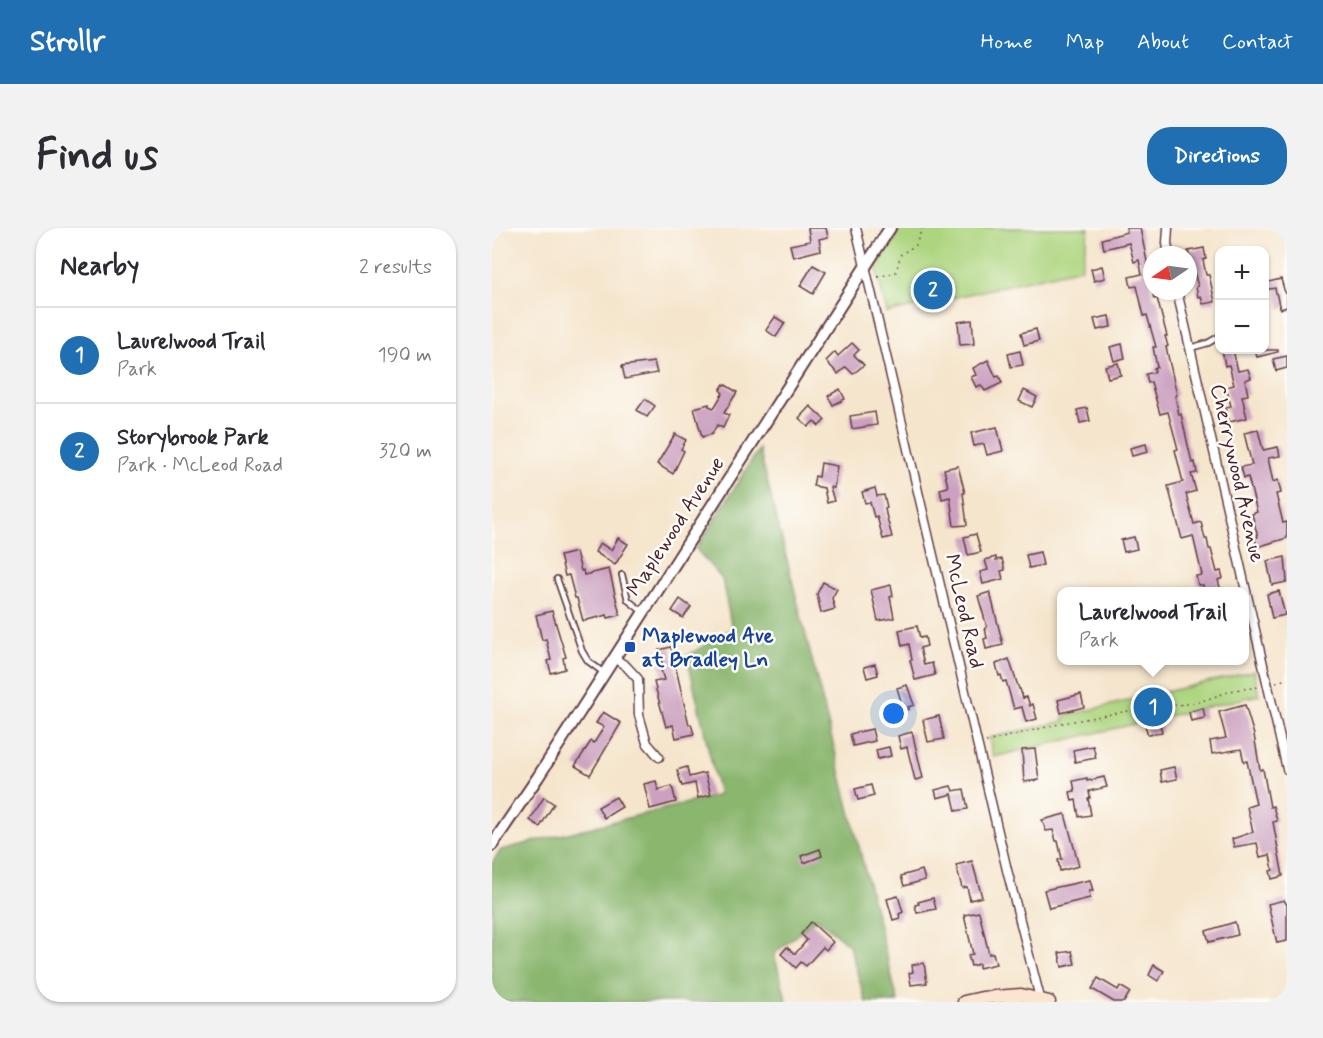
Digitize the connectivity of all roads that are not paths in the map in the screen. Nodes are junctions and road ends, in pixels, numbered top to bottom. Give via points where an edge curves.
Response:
1 (856, 228) edge
2 (890, 228) edge
3 (1168, 228) edge
4 (1168, 246) edge
5 (866, 265) junction
6 (1180, 300) edge
7 (1215, 339) edge
8 (1190, 348) junction
9 (622, 575) dead end
10 (557, 579) dead end
11 (1245, 587) edge
12 (1249, 604) edge
13 (643, 612) junction
14 (614, 658) junction
15 (604, 673) junction
16 (659, 757) dead end
17 (1287, 769) edge
18 (492, 845) edge
19 (971, 1001) edge
20 (1044, 1001) edge

1 - 5 street, McLeod Road
2 - 5 street, Maplewood Avenue
3 - 4 street
5 - 13 street, Maplewood Avenue
5 - 20 street, McLeod Road via 1021,928
6 - 8 street, Cherrywood Avenue
7 - 8 lane
8 - 11 street, Cherrywood Avenue
9 - 13 lane via 627,600
10 - 15 lane via 582,651
12 - 17 street, Cherrywood Avenue
13 - 14 street, Maplewood Avenue
14 - 15 street, Maplewood Avenue
14 - 16 street via 638,679 639,715 647,743
15 - 18 street, Maplewood Avenue
19 - 20 main road via 1021,995

